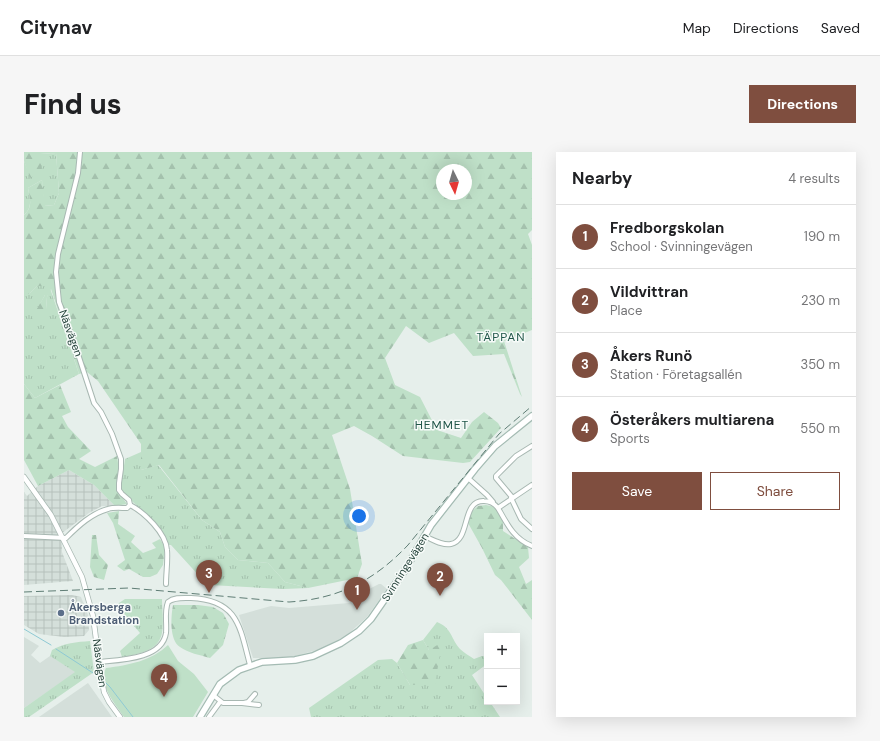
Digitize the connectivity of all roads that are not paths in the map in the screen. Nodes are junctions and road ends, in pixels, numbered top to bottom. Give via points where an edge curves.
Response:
1 (80, 152) edge
2 (532, 416) edge
3 (532, 446) edge
4 (24, 476) edge
5 (468, 478) junction
6 (532, 485) edge
7 (512, 498) junction
8 (130, 505) junction
9 (496, 506) junction
10 (532, 529) edge
11 (24, 536) edge
12 (424, 536) junction
13 (64, 538) junction
14 (532, 546) edge
15 (166, 584) dead end
16 (99, 662) junction
17 (250, 665) junction
18 (213, 694) junction
19 (254, 694) dead end
20 (220, 702) junction
21 (242, 703) junction
22 (259, 705) dead end
23 (120, 717) edge
24 (200, 717) edge
25 (209, 717) edge

1 - 8 street, Näsvägen via 78,173 58,254 56,272 59,302 94,403 103,416 121,459 119,490 129,500
2 - 5 main road, Svinningevägen via 495,446
3 - 7 street via 516,456 496,476
4 - 13 street, Näsvägen via 52,515
5 - 9 street
5 - 12 main road, Svinningevägen
6 - 7 street
7 - 9 street
7 - 10 street via 521,519
8 - 13 street via 127,508 108,508 94,515
8 - 15 street, Näsvägen via 152,522 165,542 168,549
9 - 12 street via 482,501 473,504 461,536 451,544
9 - 14 street via 514,534
11 - 13 street
12 - 17 main road, Svinningevägen via 392,589 371,619 356,634 313,656
13 - 16 street, Näsvägen via 89,598
16 - 17 street via 130,659 156,649 165,636 168,602 184,598 217,603 231,613 244,638
16 - 23 street, Näsvägen via 104,692
17 - 18 main road, Svinningevägen via 229,676
18 - 20 street
18 - 24 main road, Svinningevägen
19 - 21 street via 248,702
20 - 21 street
20 - 25 street
21 - 22 street

